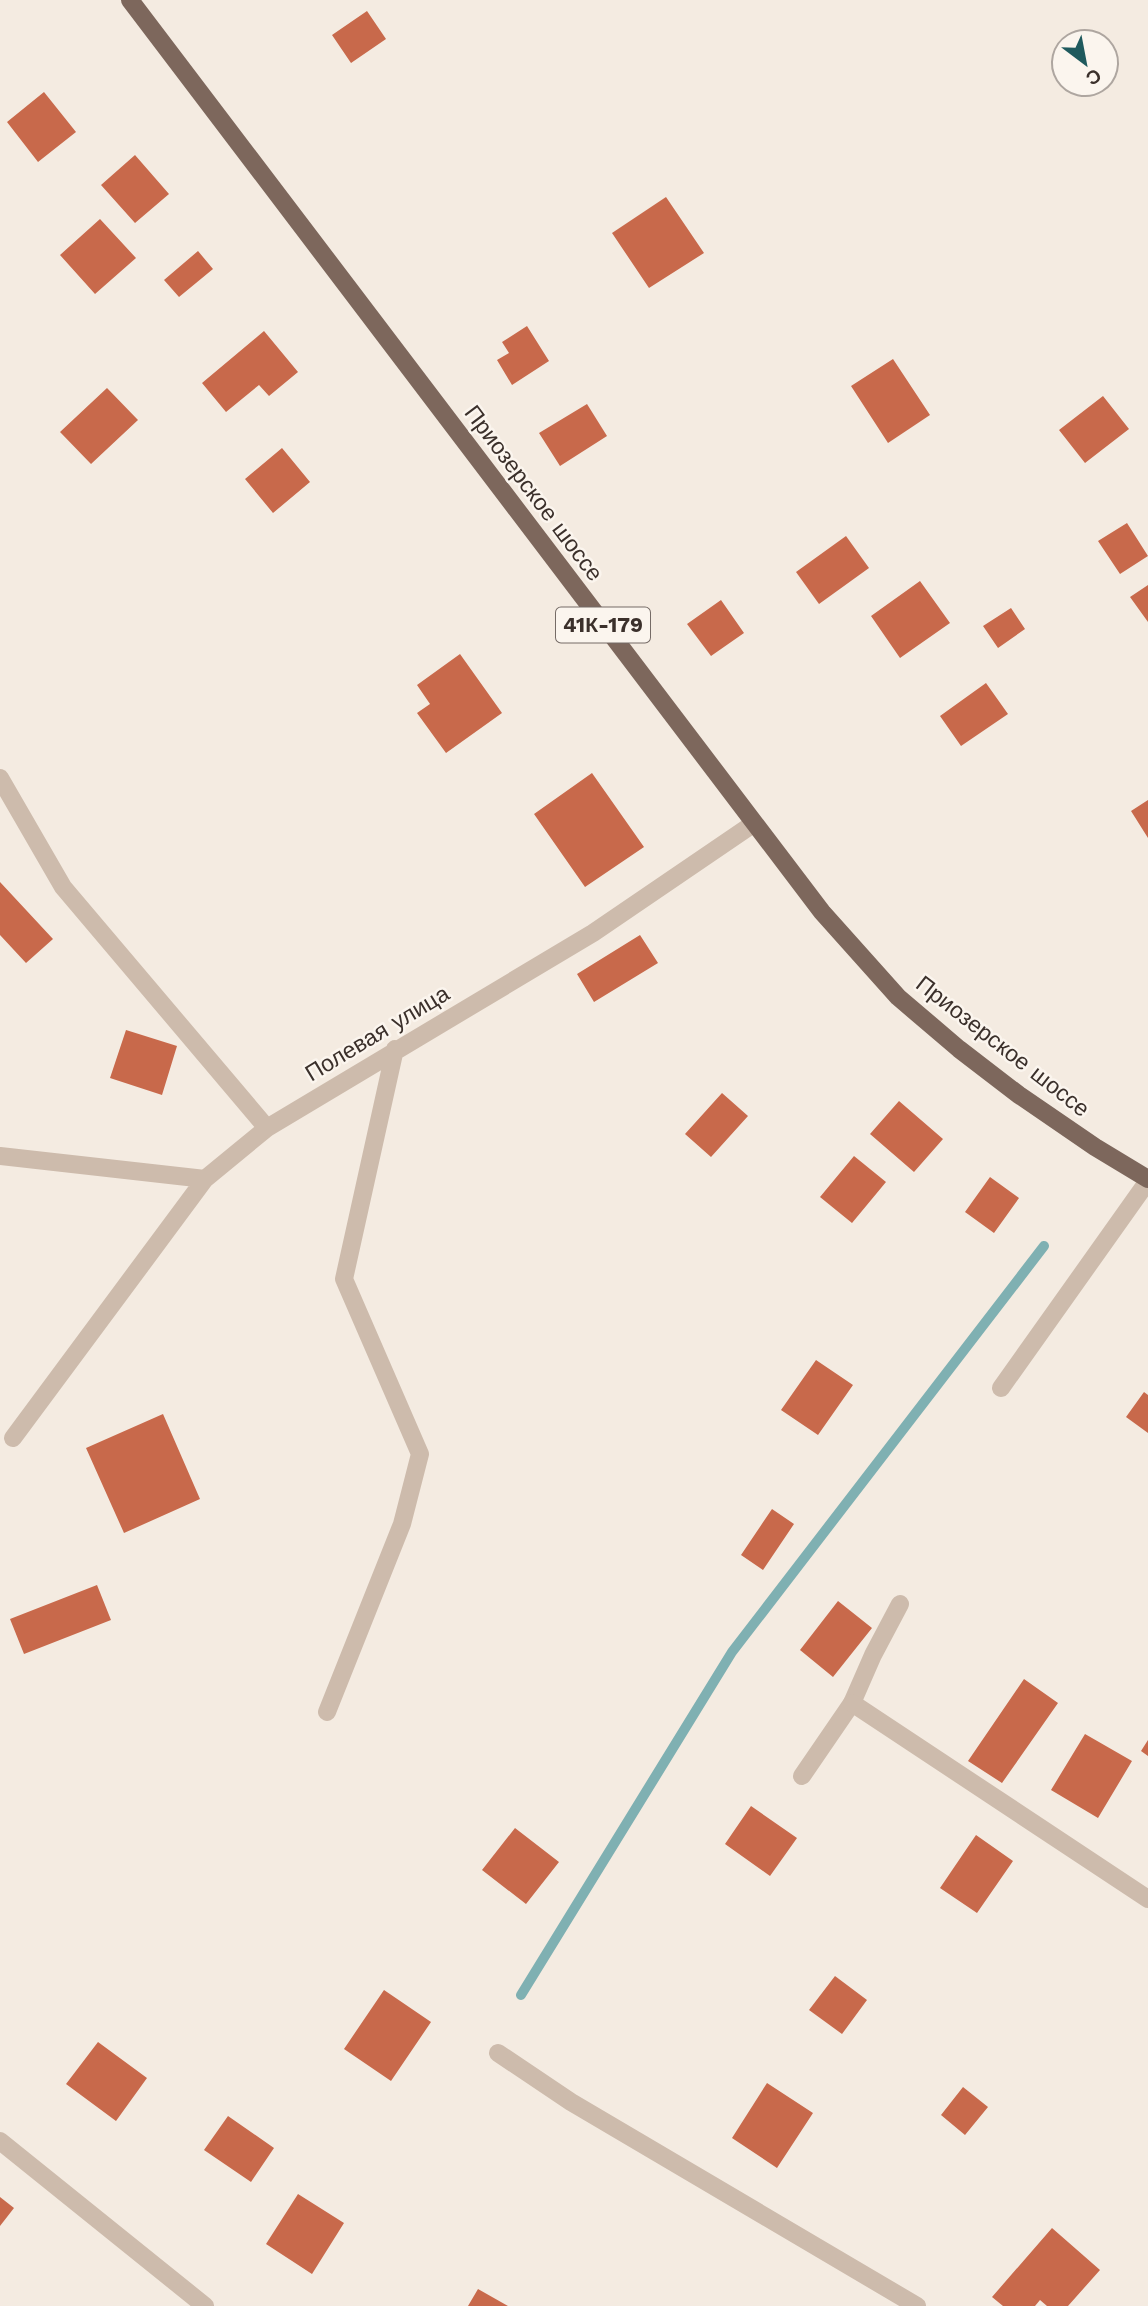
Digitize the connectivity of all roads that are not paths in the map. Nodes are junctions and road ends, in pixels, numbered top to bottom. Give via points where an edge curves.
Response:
1 (130, 0) edge
2 (0, 778) edge
3 (753, 824) junction
4 (395, 1049) junction
5 (267, 1128) junction
6 (0, 1156) edge
7 (205, 1179) junction
8 (1148, 1180) edge
9 (1001, 1388) dead end
10 (13, 1438) dead end
11 (900, 1604) dead end
12 (852, 1703) junction
13 (327, 1712) dead end
14 (802, 1776) dead end
15 (1148, 1899) edge
16 (498, 2053) dead end
17 (0, 2141) edge
18 (205, 2306) edge
19 (917, 2306) edge

1 - 3 main road, Приозерское шоссе / 41К-179
2 - 5 street via 63,887
3 - 4 street, Полевая улица via 593,933
3 - 8 main road, Приозерское шоссе / 41К-179 via 898,998 1019,1095
4 - 5 street, Полевая улица
4 - 13 street via 344,1279 420,1454 402,1524
5 - 7 street, Полевая улица
6 - 7 street
7 - 10 street, Полевая улица
8 - 9 street
11 - 12 street
12 - 14 street
12 - 15 street
16 - 19 street via 571,2102
17 - 18 street

